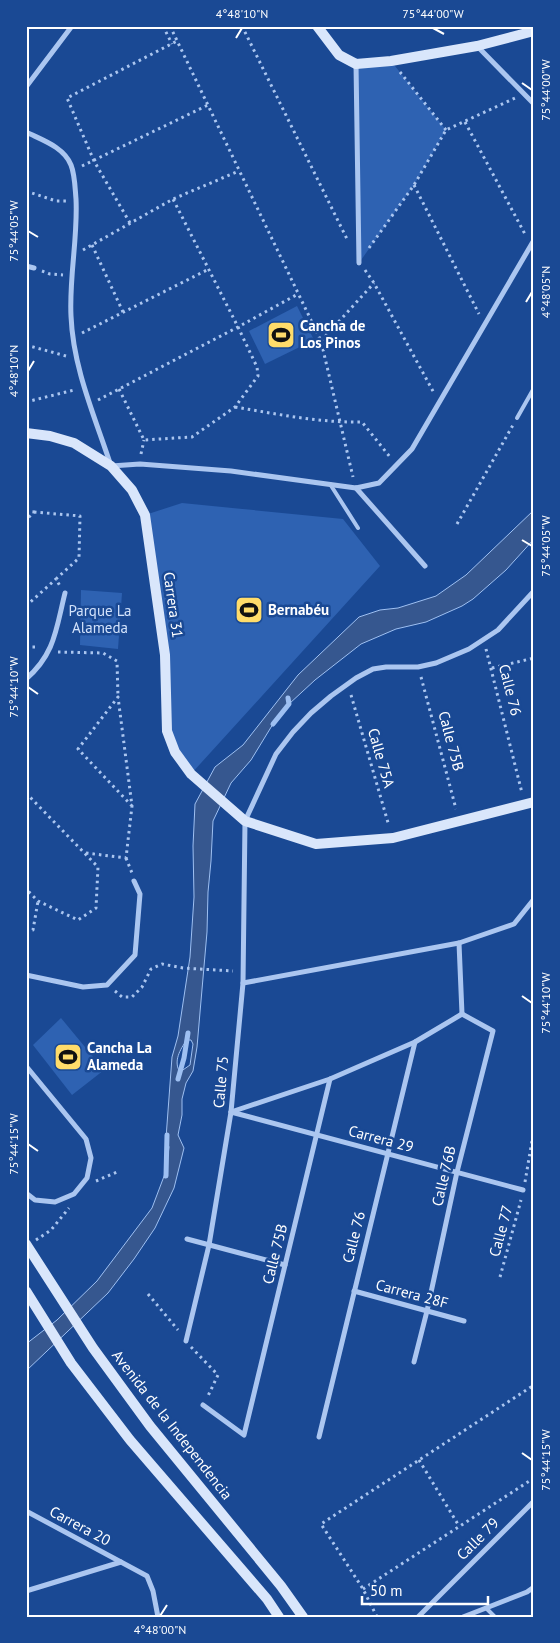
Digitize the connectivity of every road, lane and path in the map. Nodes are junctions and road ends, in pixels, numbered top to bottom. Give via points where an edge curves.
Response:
1 (72, 26) edge
2 (163, 26) edge
3 (170, 26) edge
4 (242, 26) edge
5 (317, 26) edge
6 (534, 31) edge
7 (177, 41) junction
8 (172, 44) junction
9 (477, 46) junction
10 (391, 61) junction
11 (356, 64) junction
12 (26, 87) edge
13 (529, 96) edge
14 (208, 104) junction
15 (534, 104) edge
16 (465, 122) junction
17 (446, 130) junction
18 (26, 132) edge
19 (94, 161) junction
20 (72, 171) junction
21 (239, 171) junction
22 (414, 185) junction
23 (26, 191) edge
24 (173, 199) junction
25 (56, 200) dead end
26 (130, 224) junction
27 (532, 243) edge
28 (92, 245) junction
29 (74, 255) junction
30 (359, 263) junction
31 (26, 266) edge
32 (34, 268) dead end
33 (209, 269) junction
34 (374, 283) junction
35 (298, 294) junction
36 (123, 312) junction
37 (485, 326) junction
38 (238, 327) junction
39 (73, 338) junction
40 (321, 341) junction
41 (26, 345) edge
42 (76, 358) junction
43 (85, 388) junction
44 (534, 388) edge
45 (119, 389) junction
46 (26, 402) edge
47 (439, 403) junction
48 (91, 404) junction
49 (235, 407) junction
50 (517, 418) joint
51 (340, 423) junction
52 (26, 433) edge
53 (397, 465) junction
54 (111, 466) junction
55 (330, 484) junction
56 (356, 488) junction
57 (26, 512) edge
58 (34, 512) junction
59 (26, 520) edge
60 (457, 524) dead end
61 (358, 528) dead end
62 (425, 566) dead end
63 (56, 579) junction
64 (534, 591) edge
65 (65, 593) joint
66 (26, 606) edge
67 (484, 640) junction
68 (49, 652) junction
69 (534, 658) edge
70 (418, 667) junction
71 (492, 668) junction
72 (26, 679) edge
73 (348, 685) junction
74 (118, 696) junction
75 (26, 793) edge
76 (529, 803) edge
77 (132, 806) junction
78 (241, 818) junction
79 (460, 821) junction
80 (393, 838) junction
81 (86, 853) junction
82 (126, 858) junction
83 (134, 881) joint
84 (26, 889) edge
85 (534, 899) edge
86 (38, 901) junction
87 (26, 931) edge
88 (459, 943) junction
89 (243, 970) junction
90 (26, 975) edge
91 (243, 983) junction
92 (107, 985) junction
93 (462, 1014) junction
94 (415, 1042) junction
95 (26, 1066) edge
96 (330, 1079) junction
97 (231, 1112) junction
98 (534, 1129) edge
99 (316, 1135) junction
100 (387, 1154) junction
101 (457, 1172) junction
102 (523, 1190) junction
103 (26, 1194) edge
104 (187, 1239) dead end
105 (26, 1244) edge
106 (209, 1246) junction
107 (285, 1265) junction
108 (500, 1277) dead end
109 (354, 1291) junction
110 (148, 1294) dead end
111 (29, 1296) edge
112 (427, 1311) junction
113 (464, 1321) dead end
114 (186, 1341) junction
115 (414, 1362) dead end
116 (534, 1385) edge
117 (202, 1406) joint
118 (319, 1438) dead end
119 (419, 1460) junction
120 (534, 1478) edge
121 (534, 1501) edge
122 (26, 1511) edge
123 (459, 1526) junction
124 (122, 1562) junction
125 (534, 1587) edge
126 (364, 1588) junction
127 (26, 1591) edge
128 (486, 1608) junction
129 (158, 1617) edge
130 (279, 1617) edge
131 (303, 1617) edge
132 (377, 1617) edge
133 (418, 1617) edge
134 (463, 1617) edge
135 (495, 1617) edge

1 - 12 street
2 - 8 path
3 - 7 path
4 - 30 path
5 - 11 main road via 339,55
6 - 9 main road
7 - 8 path
7 - 14 path
8 - 19 path via 68,98
9 - 10 main road
9 - 13 street
10 - 11 main road
10 - 17 path
11 - 30 street
13 - 15 street
13 - 16 path
14 - 19 path
14 - 21 path
16 - 17 path
16 - 27 path
17 - 22 path
18 - 20 street via 63,153
19 - 20 path
19 - 26 path
20 - 29 street via 77,213
21 - 24 path
21 - 35 path
22 - 30 path
22 - 37 path
23 - 25 path
24 - 26 path
24 - 33 path
26 - 28 path
27 - 37 street
28 - 29 path
28 - 36 path
29 - 39 street via 71,296
30 - 34 path
31 - 32 street
33 - 36 path
33 - 38 path
34 - 40 path
34 - 47 path
35 - 38 path
35 - 40 path
36 - 39 path
37 - 47 street
38 - 45 path
38 - 49 path via 258,376
39 - 42 street
40 - 51 path
41 - 42 path
42 - 43 street
43 - 46 path
43 - 48 street
44 - 50 lane
45 - 48 path
45 - 49 path via 144,440 192,437
47 - 53 street via 412,449
48 - 54 street
49 - 51 path
50 - 60 path
51 - 53 path via 362,422
51 - 56 path
52 - 54 main road, Carrera 31 via 74,443
53 - 56 street via 379,483
54 - 55 street via 140,464 231,471
54 - 78 main road, Carrera 31 via 132,490 145,515 165,655 167,731 175,752 191,774
55 - 56 street
55 - 61 lane
56 - 62 street
57 - 58 path
58 - 59 path
58 - 63 path via 80,516 79,558
63 - 65 path
63 - 66 path
64 - 67 street via 498,630
65 - 68 street
67 - 70 street via 453,657
67 - 71 path, Calle 76
68 - 72 street via 40,667
68 - 74 path via 103,653 117,661
69 - 71 path
70 - 73 street via 373,669
70 - 79 path, Calle 75B
71 - 76 path, Calle 76
73 - 78 street via 311,713 293,732 276,754
73 - 80 path, Calle 75A
74 - 77 path
74 - 77 path via 78,750
75 - 81 path
76 - 79 main road, Carrera 31
77 - 82 path
78 - 80 main road, Carrera 31 via 316,844
78 - 89 street, Calle 75
79 - 80 main road, Carrera 31
81 - 82 path
81 - 86 path via 98,867 96,908 78,920
82 - 83 path
83 - 92 street via 140,894 135,955
84 - 86 path
85 - 88 street via 514,924
86 - 87 path via 33,930
88 - 91 street
88 - 93 street
89 - 91 street, Calle 75
89 - 92 path via 211,971 162,964 151,969 142,987 132,996 122,997
90 - 92 street via 83,987
91 - 97 street, Calle 75
93 - 94 street
93 - 101 street, Calle 76B via 493,1031
94 - 96 street
94 - 100 street, Calle 76
95 - 103 street via 86,1139 91,1158 87,1178 74,1194 55,1202 35,1200
96 - 97 street
96 - 99 street, Calle 75B
97 - 99 street, Carrera 29
97 - 106 street, Calle 75
98 - 102 path, Calle 77
99 - 100 street, Carrera 29
99 - 107 street, Calle 75B
100 - 101 street, Carrera 29
100 - 109 street, Calle 76
101 - 102 street, Carrera 29
101 - 112 street, Calle 76B
102 - 108 path, Calle 77
104 - 106 street
105 - 131 main road, Avenida de la Independencia via 93,1348 150,1426
106 - 107 street
106 - 114 street, Calle 75
107 - 117 street, Calle 75B via 244,1435
109 - 112 street, Carrera 28F
109 - 118 street, Calle 76
110 - 114 path
111 - 130 main road via 71,1363 130,1440
112 - 113 street, Carrera 28F
112 - 115 street, Calle 76B
114 - 117 path via 218,1376
116 - 119 path
119 - 123 path
119 - 126 path via 321,1524
120 - 123 path
121 - 133 street, Calle 79
122 - 124 street, Carrera 20
123 - 126 path
124 - 127 street
124 - 129 street, Carrera 20 via 146,1576 153,1591
125 - 128 street
126 - 132 path
128 - 134 street
128 - 135 lane

